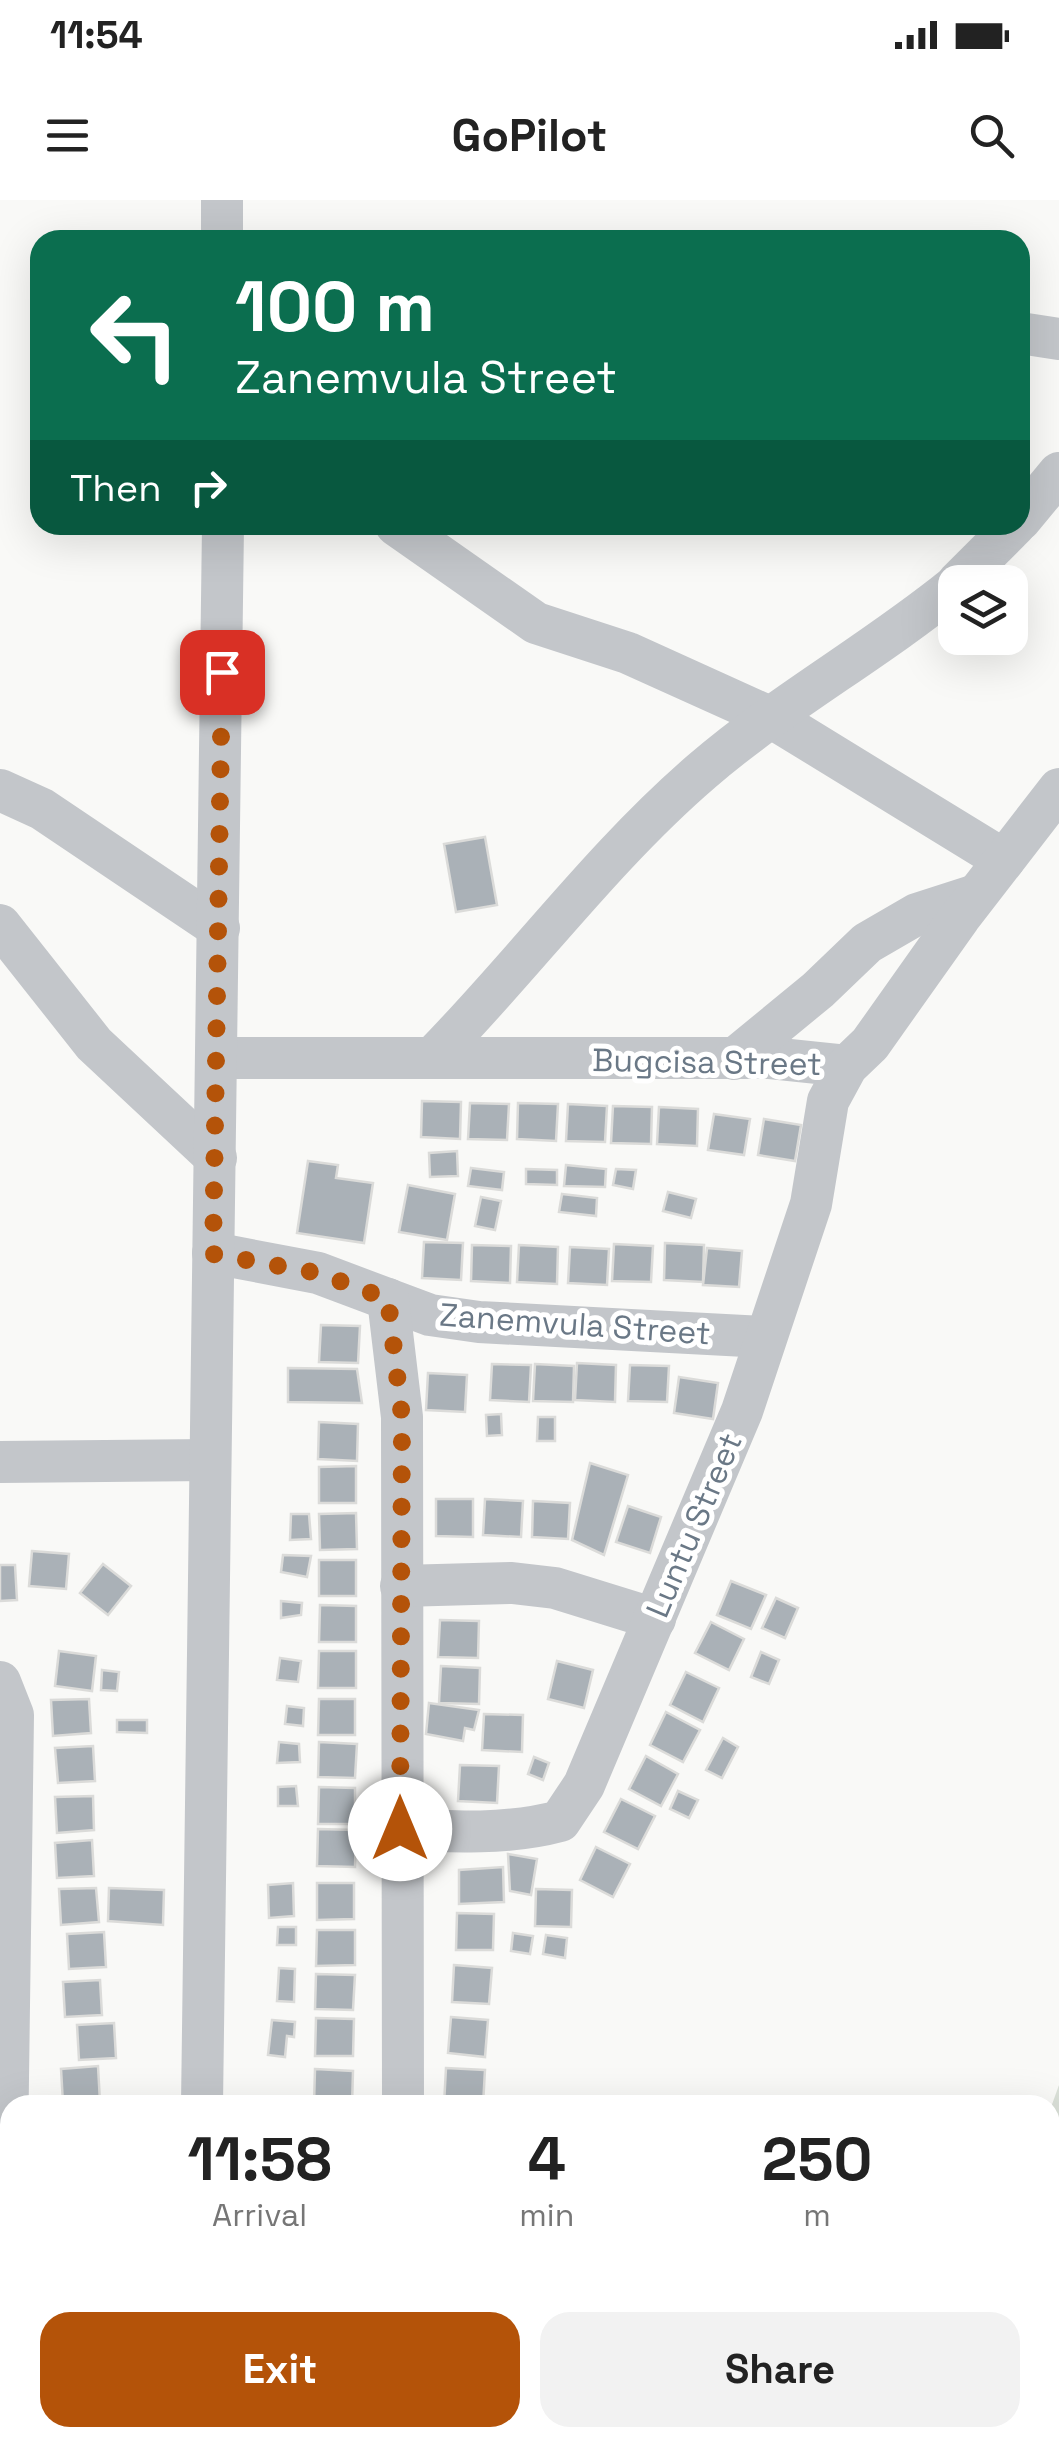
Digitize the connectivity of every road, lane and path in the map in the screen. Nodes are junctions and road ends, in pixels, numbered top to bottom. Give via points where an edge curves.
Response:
1 (222, 200) edge
2 (222, 230) edge
3 (1030, 335) edge
4 (1059, 339) edge
5 (1059, 472) edge
6 (1030, 508) edge
7 (223, 535) edge
8 (410, 535) edge
9 (1006, 535) edge
10 (976, 565) edge
11 (938, 600) edge
12 (774, 720) junction
13 (1059, 789) edge
14 (0, 790) edge
15 (1004, 860) junction
16 (976, 895) junction
17 (0, 925) edge
18 (219, 928) junction
19 (434, 1056) junction
20 (218, 1058) junction
21 (734, 1059) junction
22 (848, 1066) junction
23 (216, 1158) junction
24 (213, 1254) junction
25 (388, 1299) junction
26 (765, 1336) junction
27 (210, 1460) junction
28 (0, 1462) edge
29 (401, 1586) junction
30 (655, 1619) junction
31 (0, 1682) edge
32 (400, 1829) junction
33 (7, 2095) edge
34 (202, 2095) edge
35 (402, 2095) edge

1 - 2 street
3 - 4 street
5 - 6 street
7 - 18 street
8 - 12 street via 536,623 628,653
9 - 10 street
11 - 12 street
12 - 15 street
12 - 19 street via 702,770 630,841
13 - 15 street, Bugcisa Street
14 - 18 street via 42,810
15 - 16 street, Bugcisa Street
16 - 21 street via 917,914 867,942
16 - 22 street, Bugcisa Street
17 - 23 street via 94,1044
18 - 20 street
19 - 20 street, Bugcisa Street
19 - 21 street, Bugcisa Street
20 - 23 street
21 - 22 street, Bugcisa Street
22 - 26 street, Luntu Street via 828,1101 811,1204
23 - 24 street
24 - 25 street, Zanemvula Street via 318,1273
24 - 27 street
25 - 26 street, Zanemvula Street via 430,1316 480,1322
25 - 29 street, Zanemvula Street via 402,1417
26 - 30 street, Luntu Street via 742,1411
27 - 28 street
27 - 34 street
29 - 30 street via 555,1588
29 - 32 street, Zanemvula Street
30 - 32 street, Luntu Street via 584,1785 560,1820 532,1828
31 - 33 street via 13,1714
32 - 35 street, Zanemvula Street

